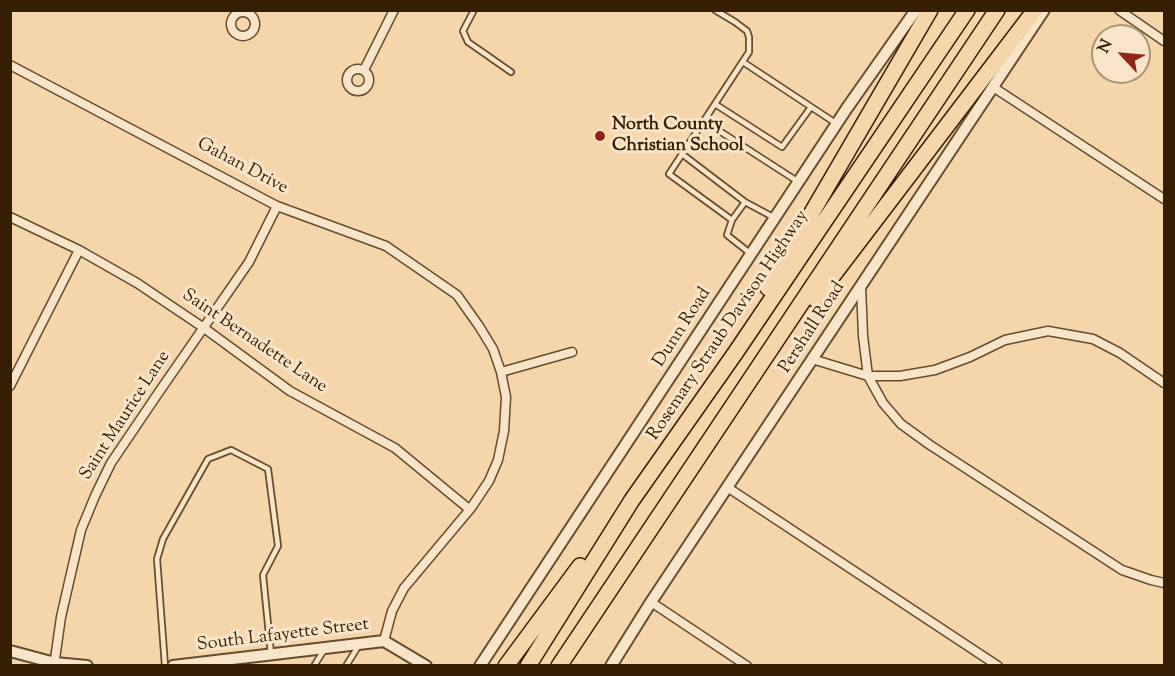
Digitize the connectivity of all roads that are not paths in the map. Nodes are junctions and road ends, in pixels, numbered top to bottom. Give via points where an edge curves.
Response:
1 (394, 10) edge
2 (474, 10) edge
3 (715, 10) edge
4 (916, 10) edge
5 (930, 10) edge
6 (966, 10) edge
7 (997, 10) edge
8 (1035, 10) edge
9 (1044, 10) edge
10 (1119, 10) edge
11 (1164, 40) edge
12 (743, 62) junction
13 (10, 65) edge
14 (364, 70) dead end
15 (511, 72) dead end
16 (993, 87) junction
17 (715, 104) junction
18 (811, 107) junction
19 (704, 121) junction
20 (837, 124) junction
21 (682, 154) junction
22 (798, 182) junction
23 (1164, 200) edge
24 (745, 202) junction
25 (277, 206) junction
26 (10, 217) edge
27 (775, 218) junction
28 (732, 220) junction
29 (79, 250) junction
30 (751, 254) junction
31 (861, 285) junction
32 (204, 328) junction
33 (572, 352) dead end
34 (736, 352) junction
35 (812, 359) junction
36 (501, 372) junction
37 (868, 376) junction
38 (1164, 383) edge
39 (10, 386) edge
40 (742, 394) junction
41 (727, 487) junction
42 (632, 500) junction
43 (469, 509) junction
44 (1164, 583) edge
45 (651, 602) junction
46 (384, 641) junction
47 (360, 644) junction
48 (325, 648) junction
49 (10, 651) edge
50 (271, 654) junction
51 (409, 661) edge
52 (55, 664) edge
53 (87, 666) edge
54 (165, 666) edge
55 (173, 666) edge
56 (315, 666) edge
57 (346, 666) edge
58 (426, 666) edge
59 (480, 666) edge
60 (506, 666) edge
61 (528, 666) edge
62 (560, 666) edge
63 (612, 666) edge
64 (747, 666) edge
65 (998, 666) edge

1 - 14 street
2 - 15 lane via 463,31 468,42
3 - 12 lane via 747,31 749,52
4 - 20 street, Dunn Road
5 - 34 highway via 750,319
6 - 34 highway, Rosemary Straub Davison Highway
7 - 40 highway
8 - 40 highway
9 - 16 street, Pershall Road
10 - 11 street
12 - 17 lane
12 - 18 lane
13 - 25 street, Gahan Drive
16 - 23 street
16 - 31 street, Pershall Road
17 - 18 lane via 783,147
17 - 19 lane
18 - 20 lane
19 - 21 lane
19 - 22 lane
20 - 22 street, Dunn Road
21 - 24 lane
21 - 28 lane via 669,174
22 - 27 street, Dunn Road
24 - 27 lane
24 - 28 lane
25 - 32 street, Saint Maurice Lane via 249,262
25 - 36 street, Gahan Drive via 386,246 457,295 493,350
26 - 29 street, Saint Bernadette Lane
27 - 30 street, Dunn Road
28 - 30 lane via 727,235
29 - 32 street, Saint Bernadette Lane
29 - 39 street
30 - 59 street, Dunn Road
31 - 35 street, Pershall Road
31 - 37 street
32 - 43 street, Saint Bernadette Lane via 290,391 395,447
32 - 52 street, Saint Maurice Lane via 117,454 95,496 81,530 61,617
33 - 36 street
34 - 42 highway, Rosemary Straub Davison Highway
35 - 37 street
35 - 41 street, Pershall Road
36 - 43 street via 506,397 498,460
37 - 38 street via 935,370 1005,340 1048,331 1093,339
37 - 44 street via 901,424 930,445 1122,570
40 - 62 highway
41 - 45 street, Pershall Road
41 - 65 street
42 - 60 highway
42 - 61 highway, Rosemary Straub Davison Highway
43 - 46 street via 404,588 392,611
45 - 63 street, Pershall Road
45 - 64 street
46 - 47 street, South Lafayette Street
46 - 51 street, South Lafayette Street
47 - 48 street, South Lafayette Street
47 - 57 lane
48 - 50 street, South Lafayette Street
48 - 56 lane
49 - 52 street
50 - 54 lane via 263,575 278,546 268,470 231,450 208,459 163,539 157,559
50 - 55 street, South Lafayette Street
51 - 58 street, South Lafayette Street
52 - 53 street

